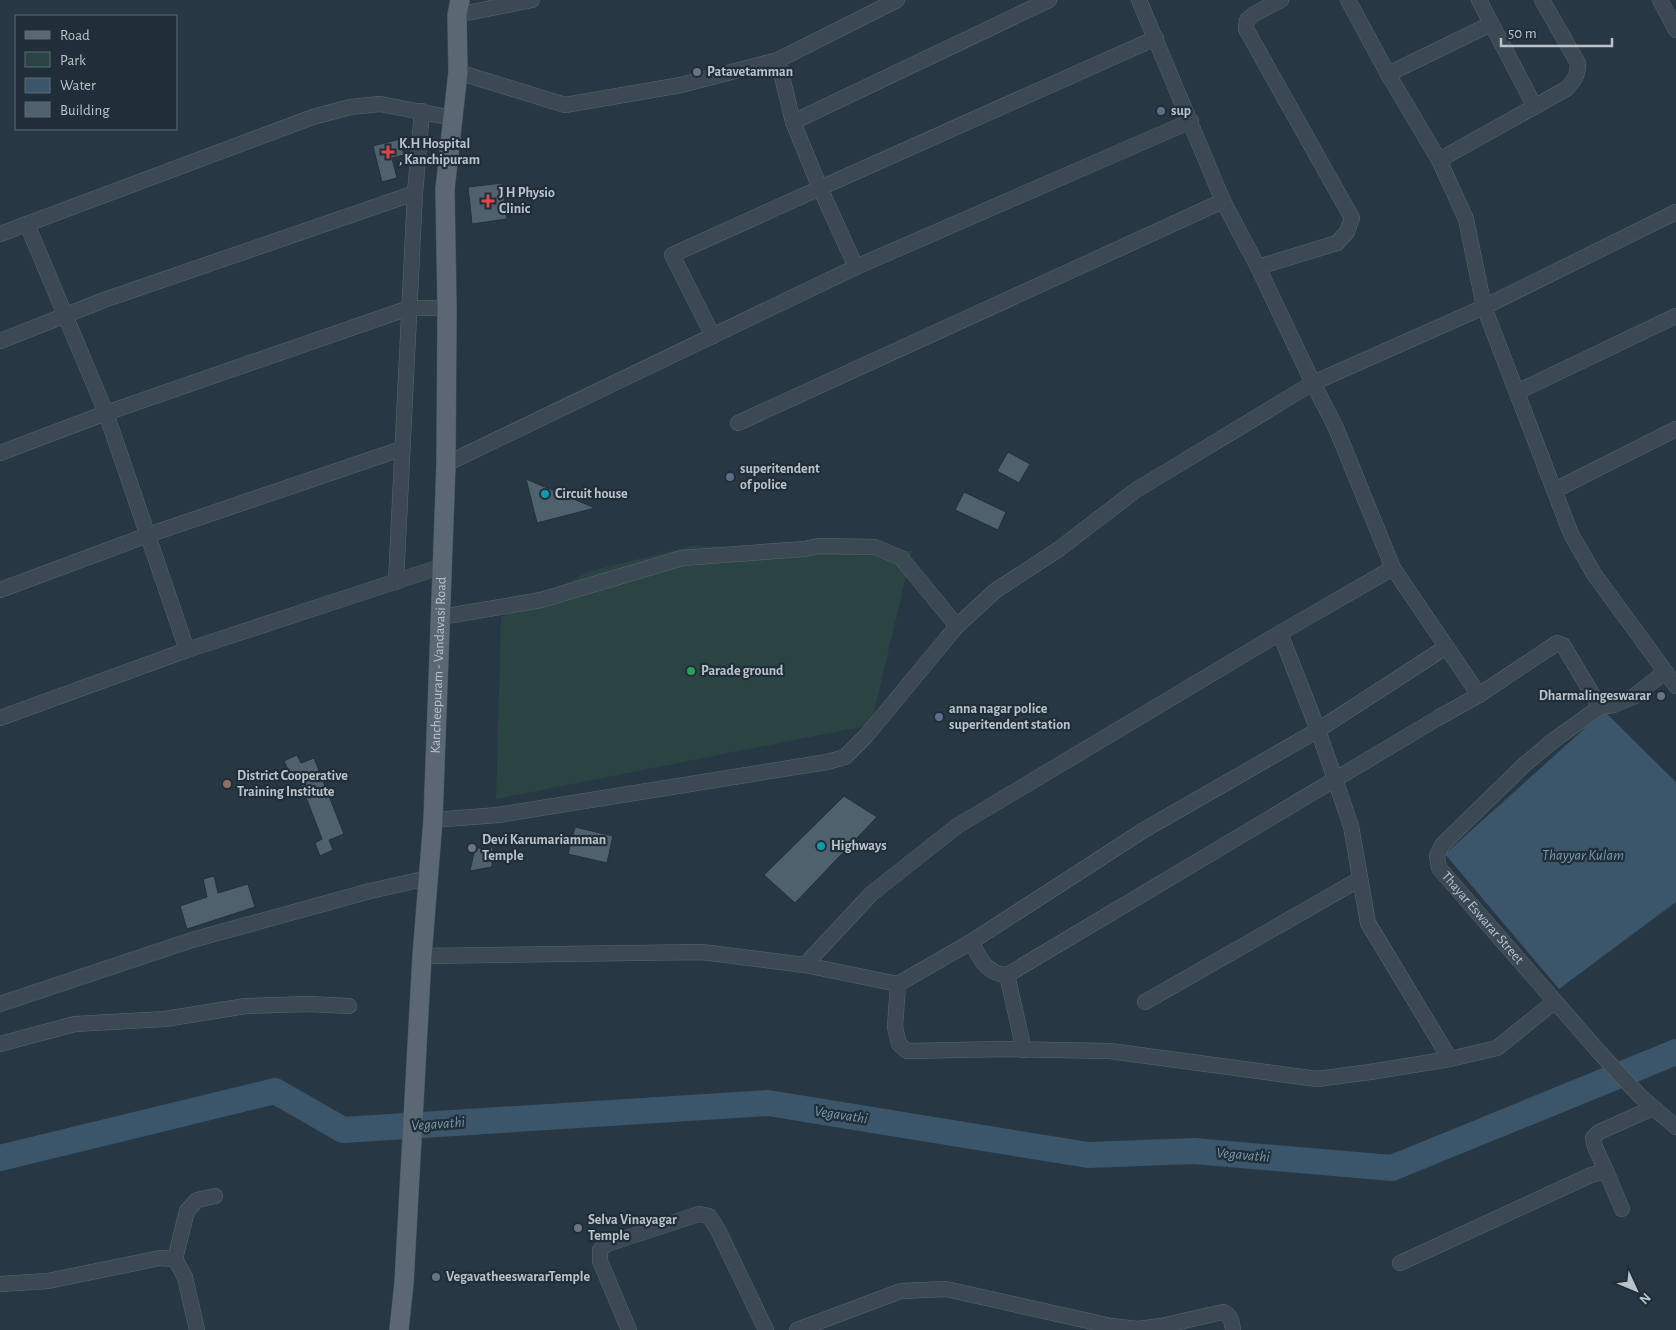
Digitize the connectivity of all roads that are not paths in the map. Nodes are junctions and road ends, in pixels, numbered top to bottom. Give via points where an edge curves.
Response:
1 (532, 0) edge
2 (897, 0) edge
3 (1049, 0) edge
4 (1139, 0) edge
5 (1281, 0) edge
6 (1348, 0) edge
7 (1479, 0) edge
8 (1542, 0) edge
9 (1660, 0) edge
10 (458, 7) edge
11 (1491, 24) junction
12 (1676, 30) edge
13 (1156, 38) junction
14 (778, 60) junction
15 (458, 72) junction
16 (1388, 74) junction
17 (1535, 107) junction
18 (422, 111) junction
19 (453, 118) junction
20 (1191, 121) junction
21 (793, 122) junction
22 (1439, 160) junction
23 (820, 188) junction
24 (415, 193) junction
25 (1223, 201) junction
26 (1676, 212) edge
27 (27, 224) junction
28 (0, 234) edge
29 (856, 267) junction
30 (1258, 267) junction
31 (1484, 307) junction
32 (409, 308) junction
33 (447, 308) junction
34 (65, 315) junction
35 (1676, 316) edge
36 (713, 336) junction
37 (0, 341) edge
38 (1312, 384) junction
39 (1517, 392) junction
40 (106, 412) junction
41 (738, 423) dead end
42 (1676, 429) edge
43 (401, 448) junction
44 (0, 453) edge
45 (446, 464) junction
46 (1555, 490) junction
47 (148, 535) junction
48 (443, 566) junction
49 (1393, 568) junction
50 (396, 582) junction
51 (0, 590) edge
52 (441, 617) junction
53 (957, 626) junction
54 (1280, 633) junction
55 (1446, 646) junction
56 (187, 650) junction
57 (1665, 672) junction
58 (1676, 686) edge
59 (1480, 695) junction
60 (1600, 707) junction
61 (0, 718) edge
62 (1318, 730) junction
63 (1335, 779) junction
64 (433, 820) junction
65 (428, 878) junction
66 (1360, 880) junction
67 (971, 942) junction
68 (422, 956) junction
69 (805, 965) junction
70 (1007, 975) junction
71 (898, 984) junction
72 (1145, 1002) dead end
73 (1554, 1002) junction
74 (0, 1004) edge
75 (349, 1006) dead end
76 (0, 1044) edge
77 (1024, 1050) junction
78 (1450, 1059) junction
79 (1653, 1108) junction
80 (1676, 1127) edge
81 (1606, 1171) junction
82 (216, 1196) dead end
83 (1622, 1209) dead end
84 (175, 1259) junction
85 (1400, 1263) dead end
86 (0, 1284) edge
87 (197, 1330) edge
88 (399, 1330) edge
89 (629, 1330) edge
90 (766, 1330) edge
91 (797, 1330) edge
92 (1233, 1330) edge

1 - 10 street
2 - 14 street
3 - 21 street
4 - 13 street
5 - 30 street via 1254,14 1247,20 1246,29 1352,218 1347,232 1337,243
6 - 16 street
7 - 11 street
8 - 17 street via 1578,63 1578,72 1566,90
9 - 12 street
10 - 15 main road, Kancheepuram - Vandavasi Road
11 - 16 street
11 - 17 street
13 - 20 street
13 - 23 street
14 - 15 street via 681,85 566,105
14 - 21 street
15 - 19 main road, Kancheepuram - Vandavasi Road
16 - 22 street
17 - 22 street
18 - 19 street
18 - 24 street
18 - 27 street via 380,104 350,107 313,117
19 - 33 main road, Kancheepuram - Vandavasi Road via 445,189
20 - 25 street
20 - 29 street
21 - 23 street
22 - 31 street via 1466,219
23 - 29 street
23 - 36 street via 672,256
24 - 32 street
24 - 34 street
25 - 30 street
25 - 41 street
26 - 31 street
27 - 28 street
27 - 34 street
29 - 36 street
30 - 38 street
31 - 38 street
31 - 39 street
32 - 33 street
32 - 40 street
32 - 43 street
33 - 45 main road, Kancheepuram - Vandavasi Road
34 - 37 street
34 - 40 street
35 - 39 street
36 - 45 street
38 - 49 street via 1336,428
38 - 53 street via 1136,490 1059,549 994,591
39 - 46 street
40 - 44 street
40 - 47 street
42 - 46 street
43 - 47 street
43 - 50 street
45 - 48 main road, Kancheepuram - Vandavasi Road
46 - 57 street via 1571,534 1594,574
47 - 51 street
47 - 56 street
48 - 50 street
48 - 52 main road, Kancheepuram - Vandavasi Road
49 - 54 street
49 - 55 street
50 - 56 street
52 - 53 street via 541,600 682,558 818,546 875,547 901,558
52 - 64 main road, Kancheepuram - Vandavasi Road
53 - 64 street via 845,757 498,815
54 - 62 street
54 - 69 street via 957,826 870,894
55 - 59 street
55 - 62 street
56 - 61 street
57 - 58 street
57 - 60 street, Thayar Eswarar Street via 1633,697
59 - 60 street via 1557,643 1562,645
59 - 63 street
60 - 73 street, Thayar Eswarar Street via 1524,765 1442,844 1438,856 1439,868
62 - 63 street
62 - 67 street via 1144,830
63 - 66 street via 1350,826
63 - 70 street
64 - 65 main road, Kancheepuram - Vandavasi Road
65 - 68 main road, Kancheepuram - Vandavasi Road
65 - 74 street via 192,940
66 - 72 street
66 - 78 street via 1368,923
67 - 70 street via 986,967 997,974
67 - 71 street
68 - 69 street via 702,952
68 - 88 main road, Kancheepuram - Vandavasi Road
69 - 71 street
70 - 77 street
71 - 77 street via 895,1027 899,1044 907,1051
73 - 78 street via 1497,1048
73 - 79 street, Thayar Eswarar Street
75 - 76 street via 246,1006 165,1018 75,1024
77 - 78 street via 1110,1052 1317,1079
79 - 80 street, Thayar Eswarar Street
79 - 81 street via 1599,1132 1593,1138
81 - 83 street
81 - 85 street
82 - 84 street via 197,1200 187,1210
84 - 86 street via 160,1258 48,1281
84 - 87 street via 185,1277
89 - 90 street via 600,1260 600,1250 607,1244 699,1214 709,1216 718,1230
91 - 92 street via 901,1291 946,1289 1138,1330 1222,1312 1231,1319

